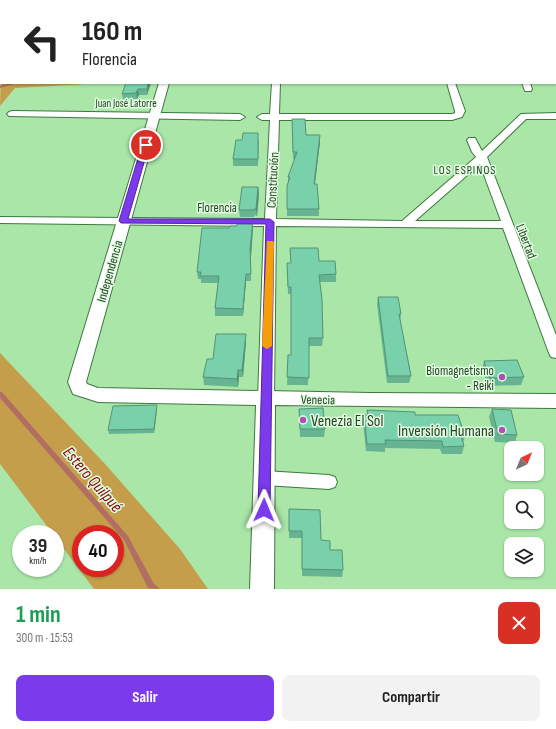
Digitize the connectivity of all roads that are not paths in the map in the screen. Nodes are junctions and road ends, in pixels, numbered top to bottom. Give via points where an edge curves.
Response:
1 (164, 84) edge
2 (276, 84) edge
3 (451, 84) edge
4 (12, 114) dead end
5 (154, 115) junction
6 (275, 116) junction
7 (556, 116) edge
8 (240, 117) dead end
9 (262, 117) dead end
10 (472, 140) dead end
11 (482, 158) junction
12 (0, 220) edge
13 (123, 221) junction
14 (270, 222) junction
15 (406, 223) junction
16 (506, 225) junction
17 (556, 353) edge
18 (80, 389) joint
19 (266, 398) junction
20 (556, 401) edge
21 (264, 478) junction
22 (329, 482) dead end
23 (262, 589) edge

1 - 5 street, Independencia
2 - 6 street, Constitución
3 - 6 street via 460,111 452,117
4 - 5 street, Juan José Latorre
5 - 8 street, Juan José Latorre
5 - 13 street, Independencia
6 - 9 street
6 - 14 street, Constitución
7 - 11 street via 524,116
10 - 11 street, Libertad
11 - 15 street
11 - 16 street, Libertad
12 - 13 street, Florencia
13 - 14 street, Florencia
13 - 18 street, Independencia via 77,382
14 - 15 street, Florencia
14 - 19 street, Constitución
15 - 16 street, Florencia
16 - 17 street, Libertad
18 - 19 street, Venecia via 98,394
19 - 20 street, Venecia
19 - 21 street, Constitución
21 - 22 street
21 - 23 street, Constitución

